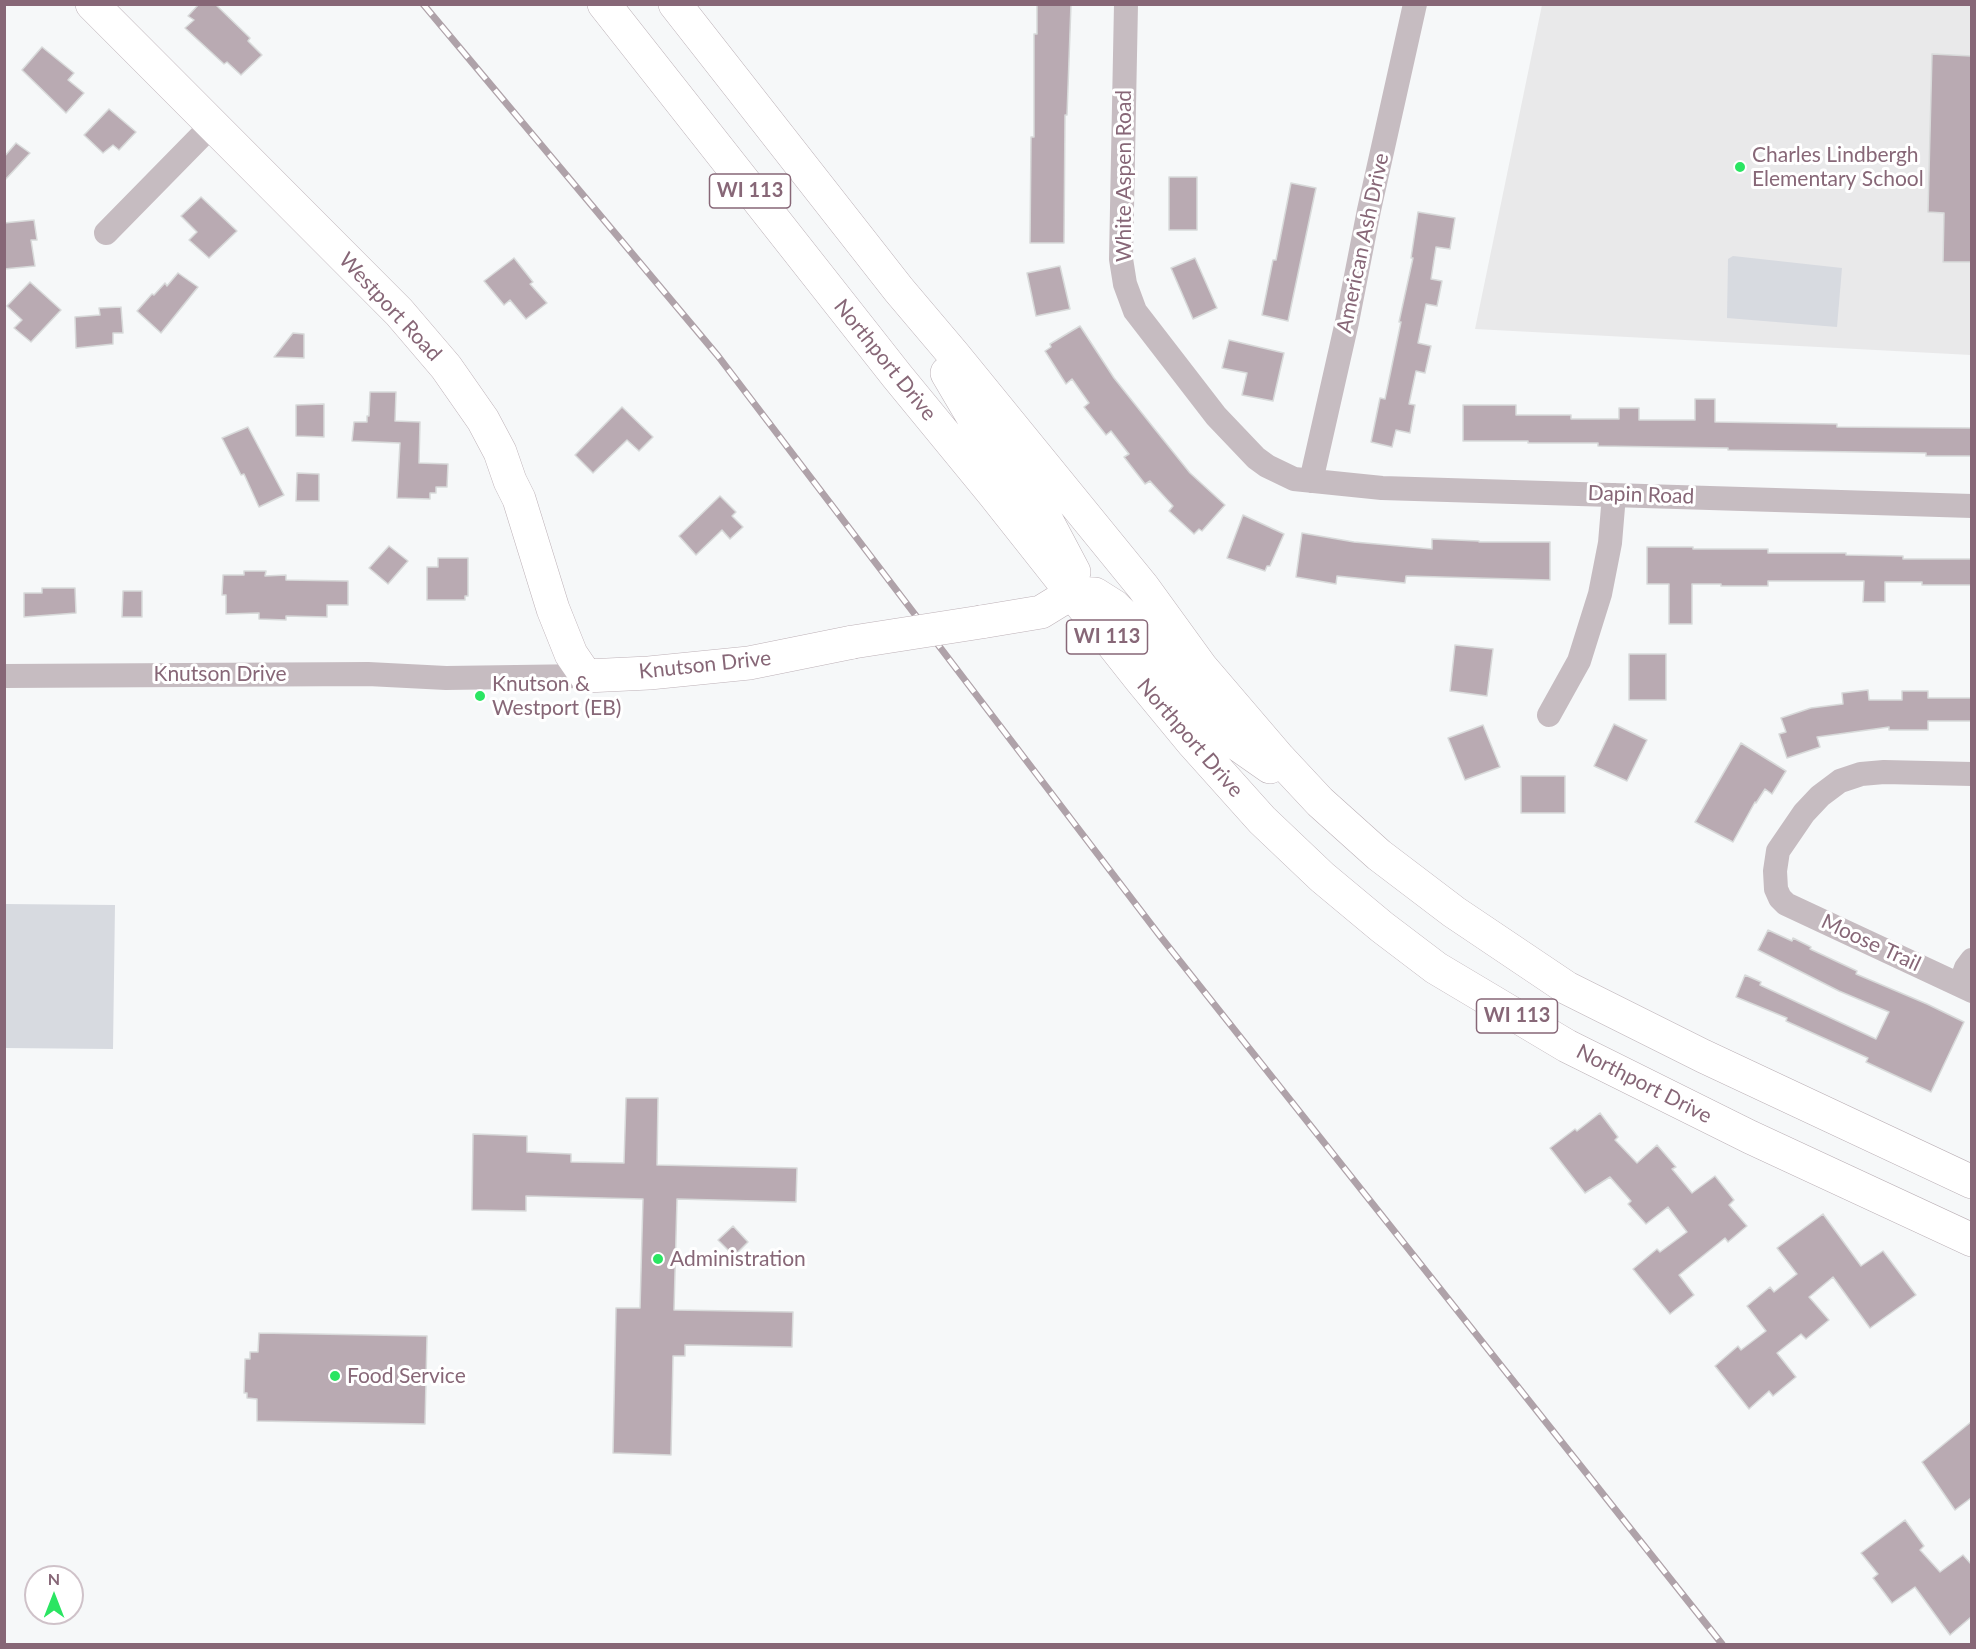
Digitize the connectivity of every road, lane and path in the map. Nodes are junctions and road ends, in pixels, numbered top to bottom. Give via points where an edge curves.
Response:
1 (92, 4) edge
2 (604, 4) edge
3 (675, 4) edge
4 (1126, 4) edge
5 (1415, 4) edge
6 (212, 125) junction
7 (106, 233) dead end
8 (899, 290) junction
9 (1311, 481) junction
10 (1614, 495) junction
11 (1971, 506) edge
12 (1072, 593) junction
13 (4, 676) edge
14 (586, 676) junction
15 (1550, 715) dead end
16 (1971, 774) edge
17 (1320, 802) junction
18 (1971, 960) edge
19 (1966, 988) edge
20 (1971, 1182) edge
21 (1971, 1240) edge

1 - 6 main road, Westport Road
2 - 12 main road, Northport Drive / WI 113
3 - 8 main road, WI 113
4 - 9 street, White Aspen Road via 1121,259 1131,302 1216,416 1256,458 1294,479
5 - 9 street, American Ash Drive
6 - 7 street
6 - 14 main road, Westport Road via 399,312 446,367 483,420 519,499 571,654
8 - 12 main road via 973,417 1029,492 1070,560 1076,575
8 - 17 main road, WI 113 via 1143,587 1201,667
9 - 10 street, Dapin Road via 1383,488
10 - 11 street, Dapin Road
10 - 15 street via 1600,594 1579,661
12 - 14 main road, Knutson Drive, bridge via 1041,612 749,663
12 - 17 main road via 1095,594 1114,606 1186,698 1220,732
12 - 21 main road, Northport Drive / WI 113 via 1185,734 1262,820 1322,877 1436,968 1567,1046
13 - 14 street, Knutson Drive
16 - 19 street, Moose Trail via 1884,772 1840,781 1804,813 1778,851 1775,871 1776,889 1786,904
17 - 20 main road, WI 113 via 1379,855 1454,912 1567,988
18 - 19 street via 1966,968

